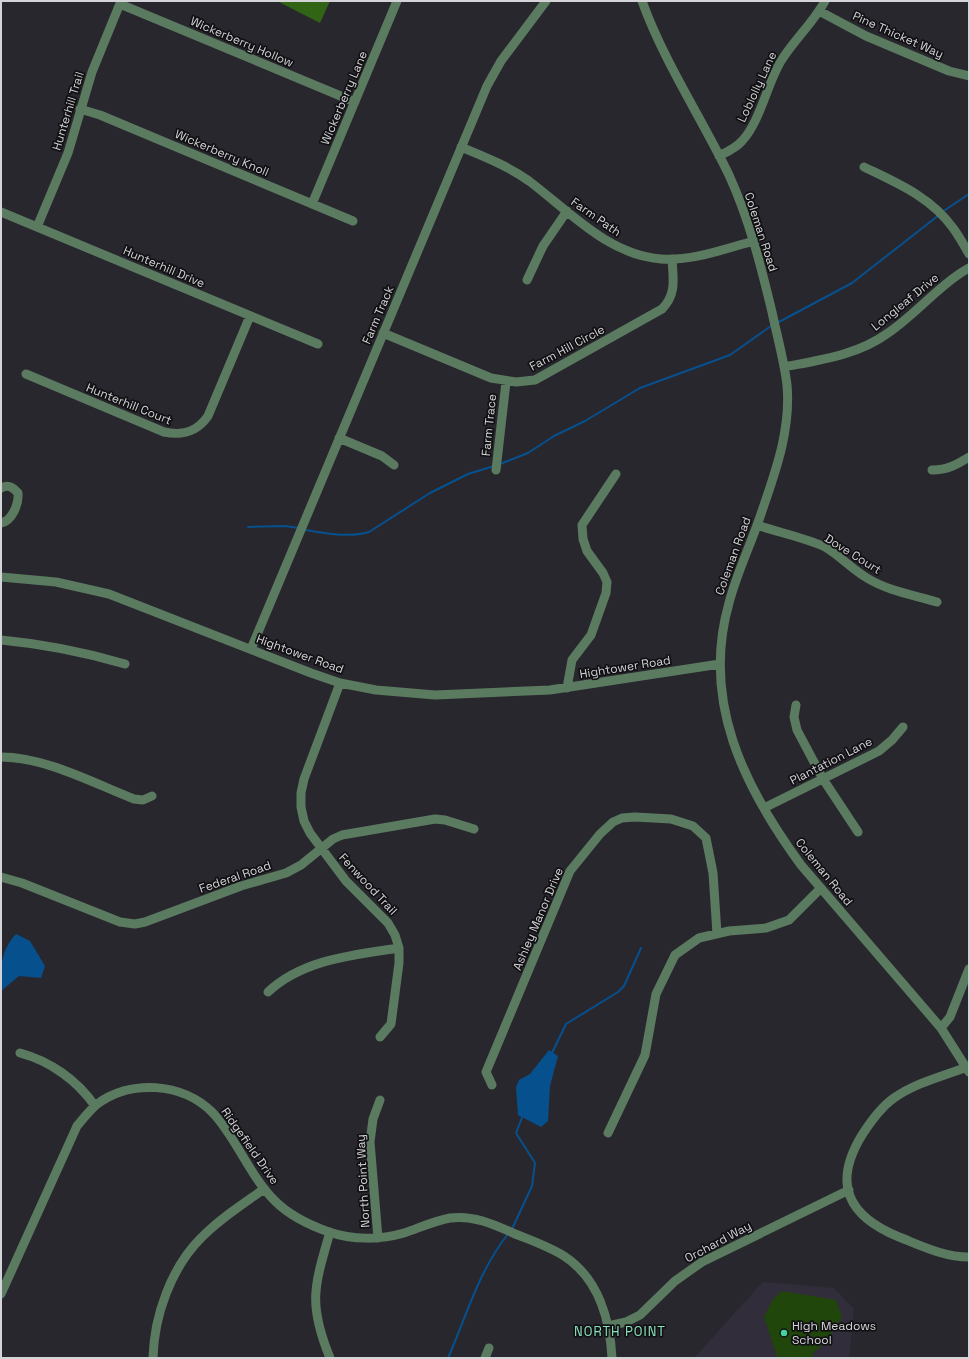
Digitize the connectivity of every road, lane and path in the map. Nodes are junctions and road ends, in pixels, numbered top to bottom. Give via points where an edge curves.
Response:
1 (397, 1) edge
2 (546, 1) edge
3 (642, 1) edge
4 (825, 1) edge
5 (120, 2) edge
6 (819, 11) junction
7 (969, 76) edge
8 (355, 102) junction
9 (80, 109) junction
10 (461, 147) junction
11 (719, 156) junction
12 (864, 167) dead end
13 (312, 204) junction
14 (568, 211) junction
15 (1, 212) edge
16 (353, 221) dead end
17 (37, 227) junction
18 (754, 241) junction
19 (969, 254) edge
20 (672, 259) junction
21 (969, 268) edge
22 (527, 280) dead end
23 (250, 316) junction
24 (383, 333) junction
25 (318, 344) dead end
26 (784, 367) junction
27 (26, 374) dead end
28 (506, 382) junction
29 (339, 438) junction
30 (969, 456) edge
31 (394, 465) dead end
32 (496, 470) dead end
33 (932, 470) dead end
34 (616, 474) dead end
35 (1, 488) edge
36 (1, 523) edge
37 (757, 525) junction
38 (1, 577) edge
39 (937, 602) dead end
40 (1, 640) edge
41 (251, 649) junction
42 (125, 664) dead end
43 (720, 664) junction
44 (340, 683) junction
45 (567, 688) junction
46 (796, 705) dead end
47 (903, 727) dead end
48 (1, 756) edge
49 (823, 779) junction
50 (152, 796) dead end
51 (764, 808) junction
52 (474, 829) dead end
53 (858, 832) dead end
54 (321, 849) junction
55 (1, 877) edge
56 (821, 888) junction
57 (717, 934) junction
58 (399, 948) junction
59 (969, 969) edge
60 (268, 992) dead end
61 (941, 1028) junction
62 (380, 1037) dead end
63 (20, 1053) dead end
64 (968, 1069) edge
65 (492, 1085) dead end
66 (380, 1100) dead end
67 (95, 1106) junction
68 (608, 1133) dead end
69 (264, 1189) junction
70 (849, 1190) junction
71 (330, 1232) junction
72 (378, 1238) junction
73 (969, 1257) edge
74 (1, 1294) edge
75 (608, 1326) junction
76 (489, 1348) dead end
77 (154, 1358) edge
78 (330, 1358) edge
79 (485, 1358) edge
80 (612, 1358) edge

1 - 8 street, Wickerberry Lane
2 - 10 street, Farm Track via 501,61 487,86
3 - 11 street, Coleman Road via 657,37
4 - 6 street, Loblolly Lane
5 - 8 street, Wickerberry Hollow
5 - 9 street, Hunterhill Trail
6 - 7 street, Pine Thicket Way via 866,36 949,71
6 - 11 street, Loblolly Lane via 781,62 747,136 736,147
8 - 13 street, Wickerberry Lane
9 - 13 street, Wickerberry Knoll via 100,115
9 - 17 street, Hunterhill Trail via 68,153
10 - 14 street, Farm Path via 514,171
10 - 24 street, Farm Track
11 - 18 street, Coleman Road via 739,198
12 - 19 street via 909,189 932,205 953,228
13 - 16 street, Wickerberry Knoll
14 - 20 street, Farm Path via 602,238 621,248 646,257
14 - 22 street via 543,246
15 - 17 street, Hunterhill Drive
17 - 23 street, Hunterhill Drive
18 - 20 street, Farm Path via 697,256
18 - 26 street, Coleman Road
20 - 28 street, Farm Hill Circle via 673,292 669,302 662,309 543,376 525,382
21 - 26 street, Longleaf Drive via 948,282 898,326 874,342 842,355
23 - 25 street, Hunterhill Drive
23 - 27 street, Hunterhill Court via 208,416 198,427 186,434 164,432
24 - 28 street, Farm Hill Circle
24 - 29 street, Farm Track
26 - 37 street, Coleman Road via 787,409 782,448
28 - 32 street, Farm Trace
29 - 31 street via 382,456
29 - 41 street, Farm Track
30 - 33 street via 952,467
34 - 45 street via 582,525 587,551 607,582 606,593 591,635 572,660
35 - 36 street via 11,486 18,493 10,518
37 - 39 street, Dove Court via 824,547 878,584
37 - 43 street, Coleman Road via 729,602 722,632
38 - 41 street, Hightower Road via 56,582 109,594
40 - 42 street via 81,652
41 - 44 street, Hightower Road
43 - 45 street, Hightower Road
43 - 51 street, Coleman Road via 722,699 730,734 741,764
44 - 45 street, Hightower Road via 418,694 518,692
44 - 54 street, Fenwood Trail via 301,793 304,821
46 - 49 street via 794,717 797,730
47 - 49 street, Plantation Lane via 879,751
48 - 50 street via 47,765 134,799 143,800
49 - 51 street, Plantation Lane
49 - 53 street
51 - 56 street, Coleman Road via 782,838
52 - 54 street, Federal Road via 445,820 424,820 342,835
54 - 55 street, Federal Road via 301,865 286,872 135,924 120,922
54 - 58 street, Fenwood Trail via 346,881 388,923
56 - 57 street via 789,920 766,928
56 - 61 street, Coleman Road
57 - 65 street, Ashley Manor Drive via 713,873 706,838 693,826 671,819 635,817 613,822 570,871 486,1072
57 - 68 street via 699,938 675,955 656,994 645,1055
58 - 60 street via 324,962 277,984
58 - 62 street, Fenwood Trail via 400,963 391,1024
59 - 61 street via 950,1017
61 - 64 street, Coleman Road
63 - 67 street via 31,1056 69,1078 84,1090
64 - 70 street via 908,1090 893,1098 881,1109 851,1155 847,1173
66 - 72 street, North Point Way via 373,1119 370,1142
67 - 69 street, Ridgefield Drive via 120,1092 142,1087 170,1090 188,1096 205,1106 219,1120
67 - 74 street, Ridgefield Drive via 72,1135
69 - 71 street, Ridgefield Drive via 293,1215
69 - 77 street via 212,1227 189,1251 171,1283 159,1318
70 - 73 street via 857,1210 873,1225 934,1250
70 - 75 street, Orchard Way via 702,1262 675,1281 640,1315 626,1322
71 - 72 street, Ridgefield Drive
71 - 78 street via 317,1276 315,1306 320,1333
72 - 75 street, Ridgefield Drive via 450,1218 470,1218 490,1223 552,1249 574,1264 597,1292
75 - 80 street, Ridgefield Drive
76 - 79 street

